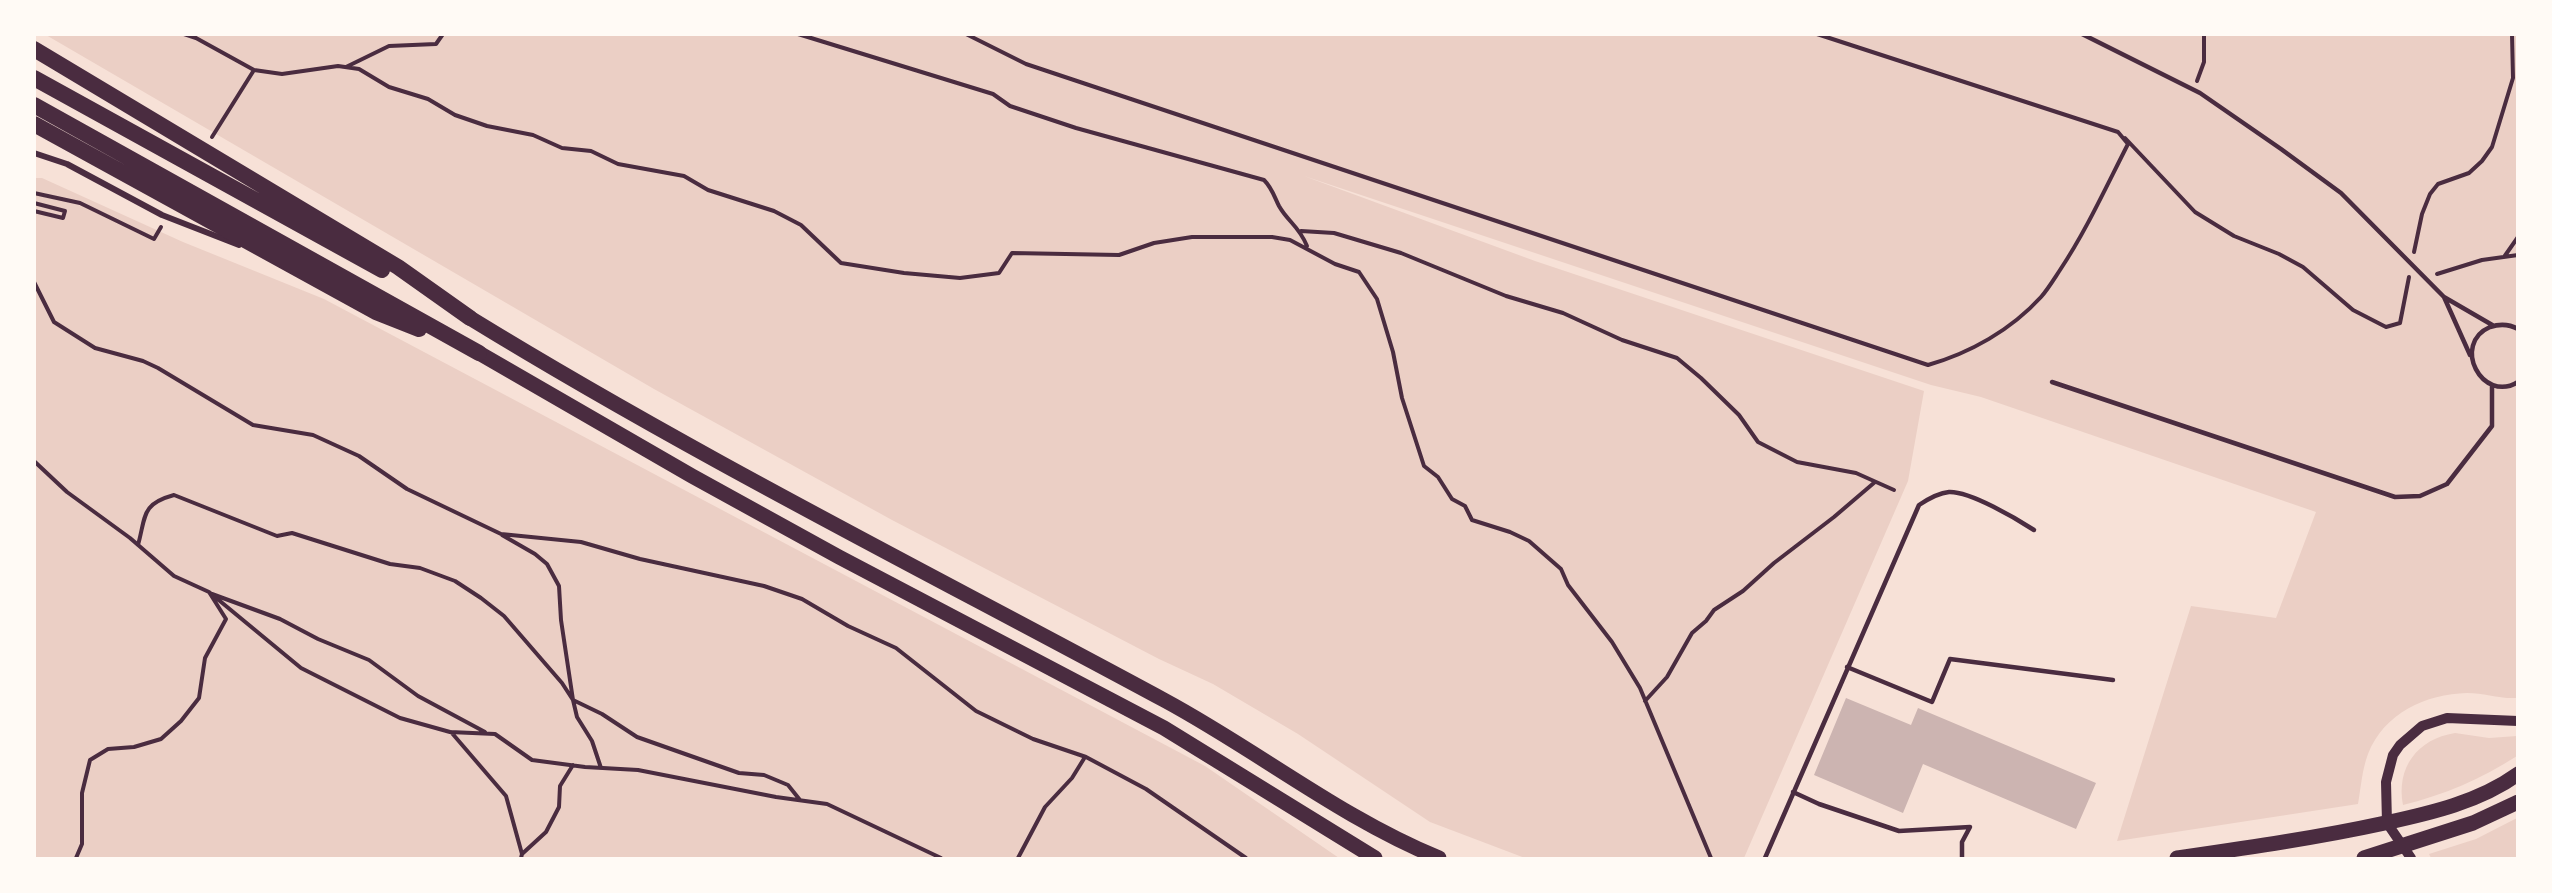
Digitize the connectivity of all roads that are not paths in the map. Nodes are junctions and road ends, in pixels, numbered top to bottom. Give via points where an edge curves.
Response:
1 (2082, 34) edge
2 (34, 50) edge
3 (34, 78) edge
4 (34, 105) edge
5 (34, 124) edge
6 (34, 153) edge
7 (287, 263) junction
8 (2444, 297) junction
9 (470, 318) junction
10 (2494, 326) junction
11 (2517, 329) edge
12 (479, 353) junction
13 (2471, 356) junction
14 (2052, 382) dead end
15 (2517, 382) edge
16 (2492, 385) junction
17 (2034, 531) dead end
18 (1847, 667) junction
19 (2113, 680) dead end
20 (2517, 721) edge
21 (2516, 777) edge
22 (1793, 792) junction
23 (2517, 802) edge
24 (2387, 823) junction
25 (2407, 853) edge
26 (1375, 858) edge
27 (1439, 858) edge
28 (1765, 858) edge
29 (1962, 858) edge
30 (2177, 858) edge
31 (2364, 858) edge

1 - 8 lane via 2194,90 2281,148 2341,193
2 - 9 highway via 399,267
3 - 9 highway
4 - 12 highway
5 - 7 highway
6 - 7 street via 67,164 162,215
7 - 12 highway via 376,312
8 - 10 lane
8 - 13 lane
9 - 27 main road via 850,535 1170,703 1354,817
10 - 11 lane
10 - 13 lane via 2477,337
12 - 26 main road via 828,552 1164,728
13 - 16 lane via 2477,374
14 - 16 lane via 2395,497 2420,496 2447,484 2492,426
15 - 16 lane via 2503,387
17 - 18 lane via 1989,504 1951,492 1919,505
18 - 19 lane via 1932,702 1950,658
18 - 22 lane
20 - 24 street via 2447,718 2410,734 2393,755 2385,798
21 - 24 main road via 2450,807
22 - 28 lane
22 - 29 lane via 1899,831 1970,827 1962,842
23 - 25 main road
24 - 25 street
24 - 30 main road
25 - 31 main road

